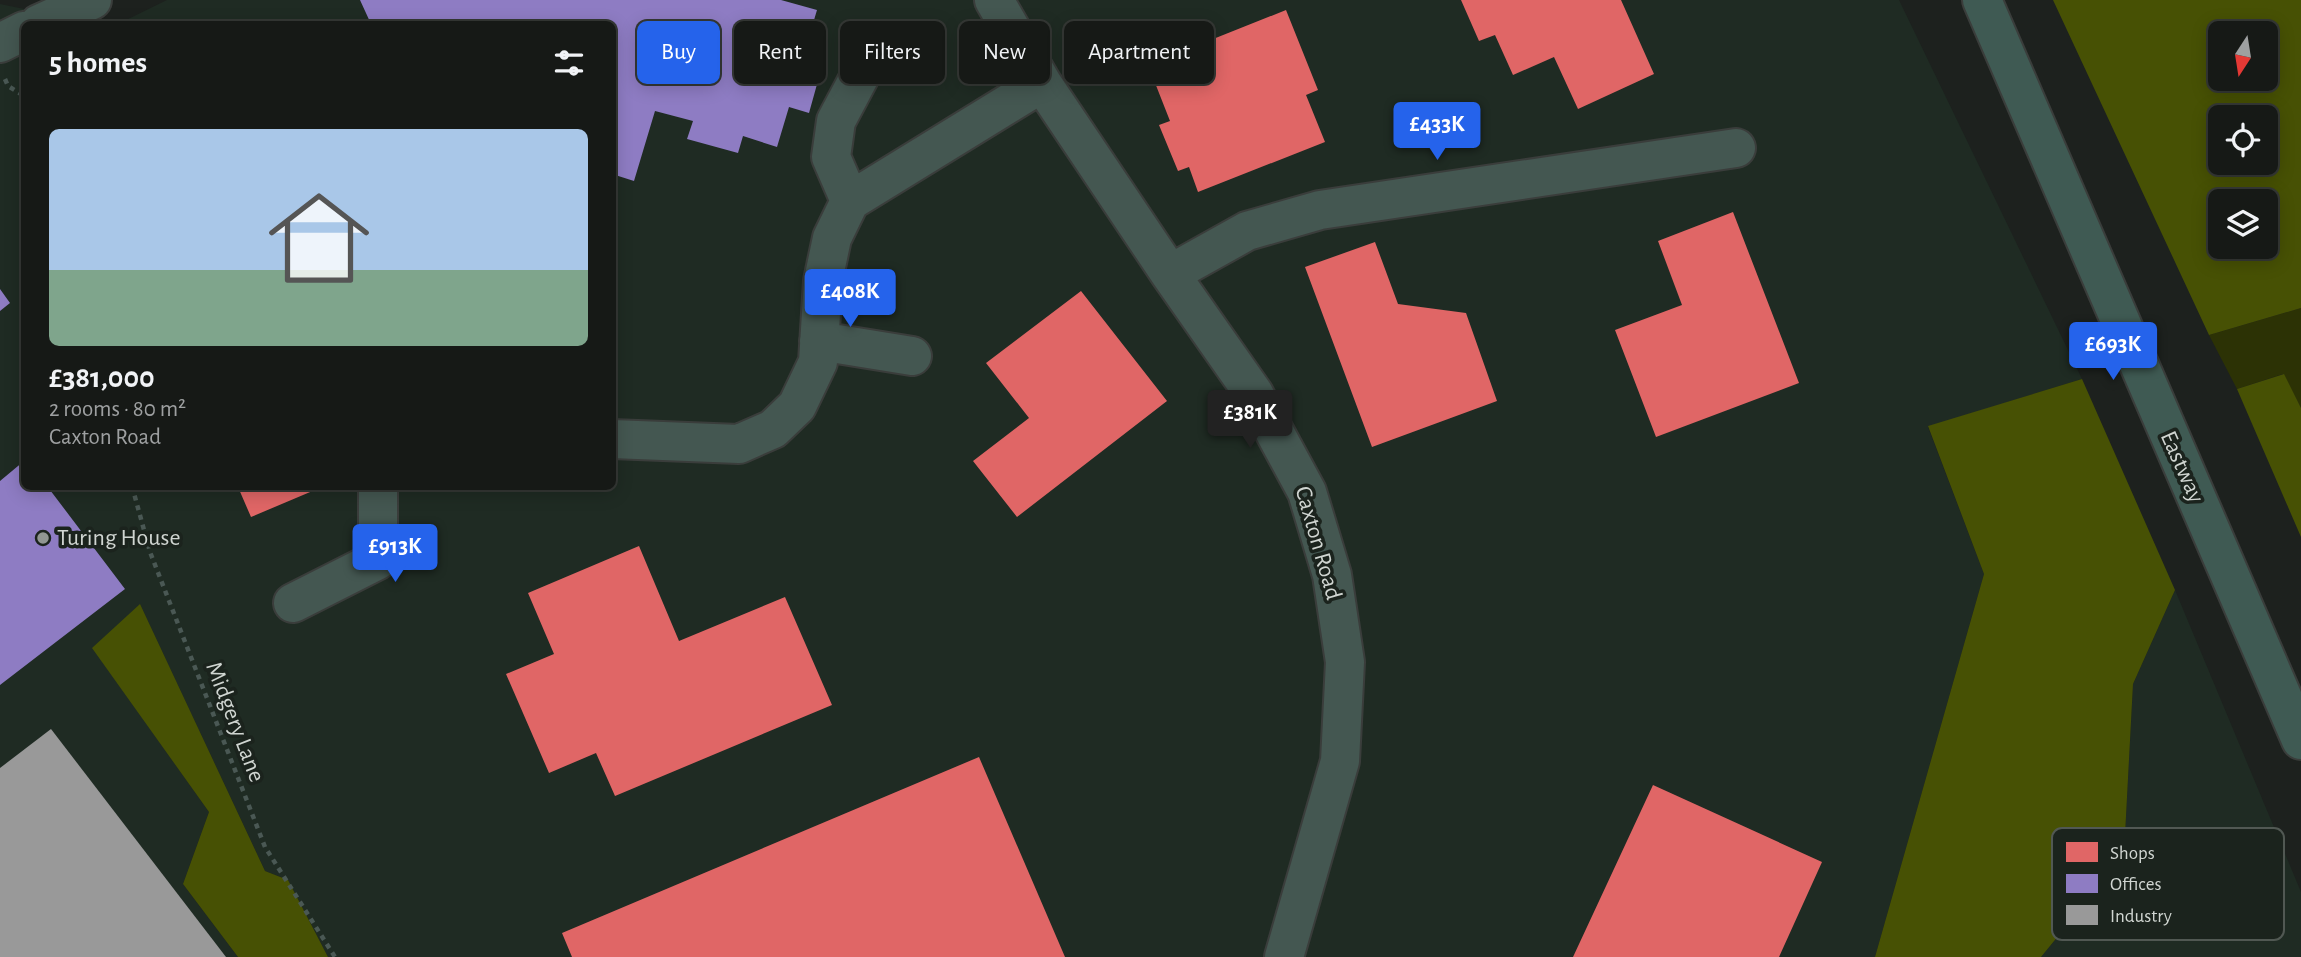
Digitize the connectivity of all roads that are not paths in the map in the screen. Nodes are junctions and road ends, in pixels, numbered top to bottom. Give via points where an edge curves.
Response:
1 (92, 0) edge
2 (994, 0) edge
3 (1982, 0) edge
4 (46, 21) edge
5 (1006, 21) edge
6 (21, 32) edge
7 (0, 43) edge
8 (856, 84) edge
9 (1040, 84) edge
10 (1043, 84) edge
11 (1736, 148) dead end
12 (850, 201) junction
13 (1170, 274) junction
14 (819, 341) junction
15 (912, 356) dead end
16 (616, 439) edge
17 (378, 490) edge
18 (293, 603) dead end
19 (2301, 740) edge
20 (1284, 957) edge

1 - 4 street
2 - 5 street, Caxton Road
3 - 19 main road, Eastway
6 - 7 street
8 - 12 street via 836,121 831,157
9 - 12 street
10 - 13 street, Caxton Road
11 - 13 street via 1320,210 1247,232
12 - 14 street via 832,238
13 - 20 street, Caxton Road via 1254,394 1307,492 1332,575 1345,662 1340,761
14 - 15 street
14 - 16 street via 818,362 797,405 773,429 739,444
17 - 18 street via 377,560

